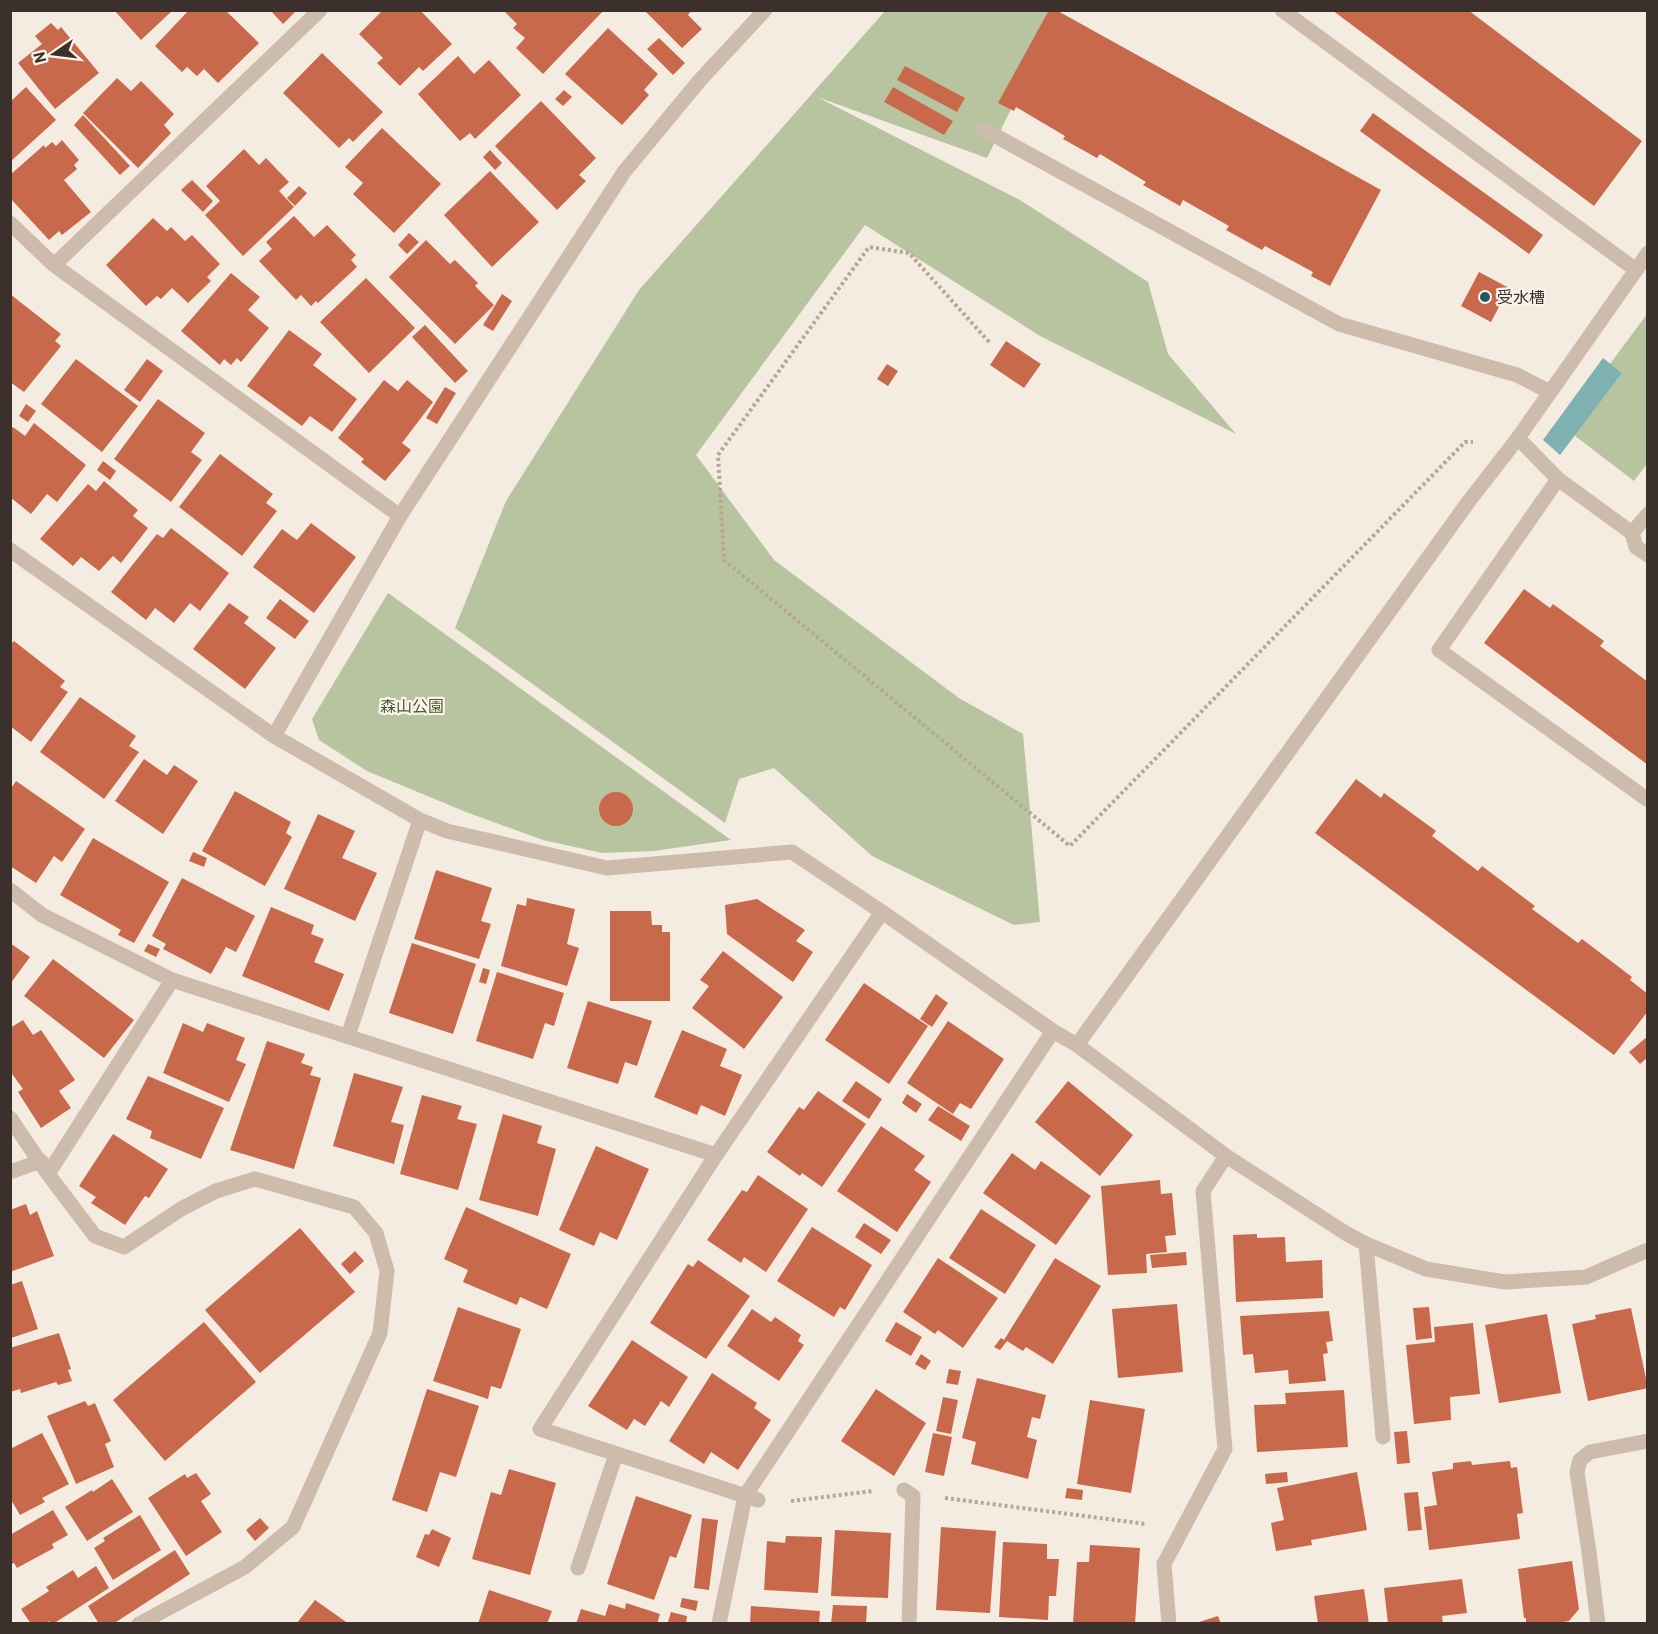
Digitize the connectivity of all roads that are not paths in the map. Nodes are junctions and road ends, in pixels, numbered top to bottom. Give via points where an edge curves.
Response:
1 (320, 10) edge
2 (765, 10) edge
3 (1282, 10) edge
4 (983, 129) dead end
5 (10, 223) edge
6 (1647, 253) edge
7 (54, 265) junction
8 (1636, 270) junction
9 (1550, 392) junction
10 (1518, 438) junction
11 (1558, 479) junction
12 (1647, 514) edge
13 (400, 516) junction
14 (1632, 532) junction
15 (10, 549) edge
16 (1647, 555) edge
17 (274, 736) junction
18 (1647, 800) edge
19 (420, 820) junction
20 (10, 890) edge
21 (882, 912) junction
22 (172, 980) junction
23 (1053, 1030) junction
24 (348, 1036) junction
25 (1077, 1045) junction
26 (10, 1118) edge
27 (716, 1155) junction
28 (1226, 1156) junction
29 (44, 1168) junction
30 (10, 1172) edge
31 (1365, 1244) junction
32 (1647, 1250) edge
33 (1383, 1437) dead end
34 (1647, 1441) edge
35 (616, 1454) junction
36 (909, 1493) road end
37 (752, 1498) junction
38 (578, 1568) dead end
39 (139, 1623) edge
40 (719, 1623) edge
41 (909, 1623) edge
42 (1169, 1623) edge
43 (1598, 1623) edge

1 - 7 street
2 - 13 street via 700,80 624,172
3 - 8 street
4 - 9 street via 1339,324 1518,375
5 - 7 street
6 - 8 street
7 - 13 street
8 - 9 street
9 - 10 street
10 - 11 street
10 - 25 street
11 - 14 street
11 - 18 street via 1439,650
12 - 14 street
13 - 17 street
14 - 16 street via 1636,547
15 - 17 street
17 - 19 street
19 - 21 street via 447,831 607,868 792,852
19 - 24 street
20 - 22 street via 42,915
21 - 23 street
21 - 27 street
22 - 24 street
22 - 29 street
23 - 25 street
23 - 37 street
24 - 27 street
25 - 28 street
26 - 29 street
27 - 35 street via 540,1430
28 - 31 street
28 - 42 street via 1203,1191 1225,1449 1164,1564
29 - 30 street
29 - 39 street via 95,1236 124,1247 181,1209 216,1191 255,1179 354,1207 376,1233 387,1271 380,1333 293,1527 245,1567
31 - 32 street via 1426,1269 1505,1282 1586,1277
31 - 33 street
34 - 43 street via 1590,1452 1580,1460 1577,1473
35 - 37 street
35 - 38 street
36 - 41 street
37 - 40 street

